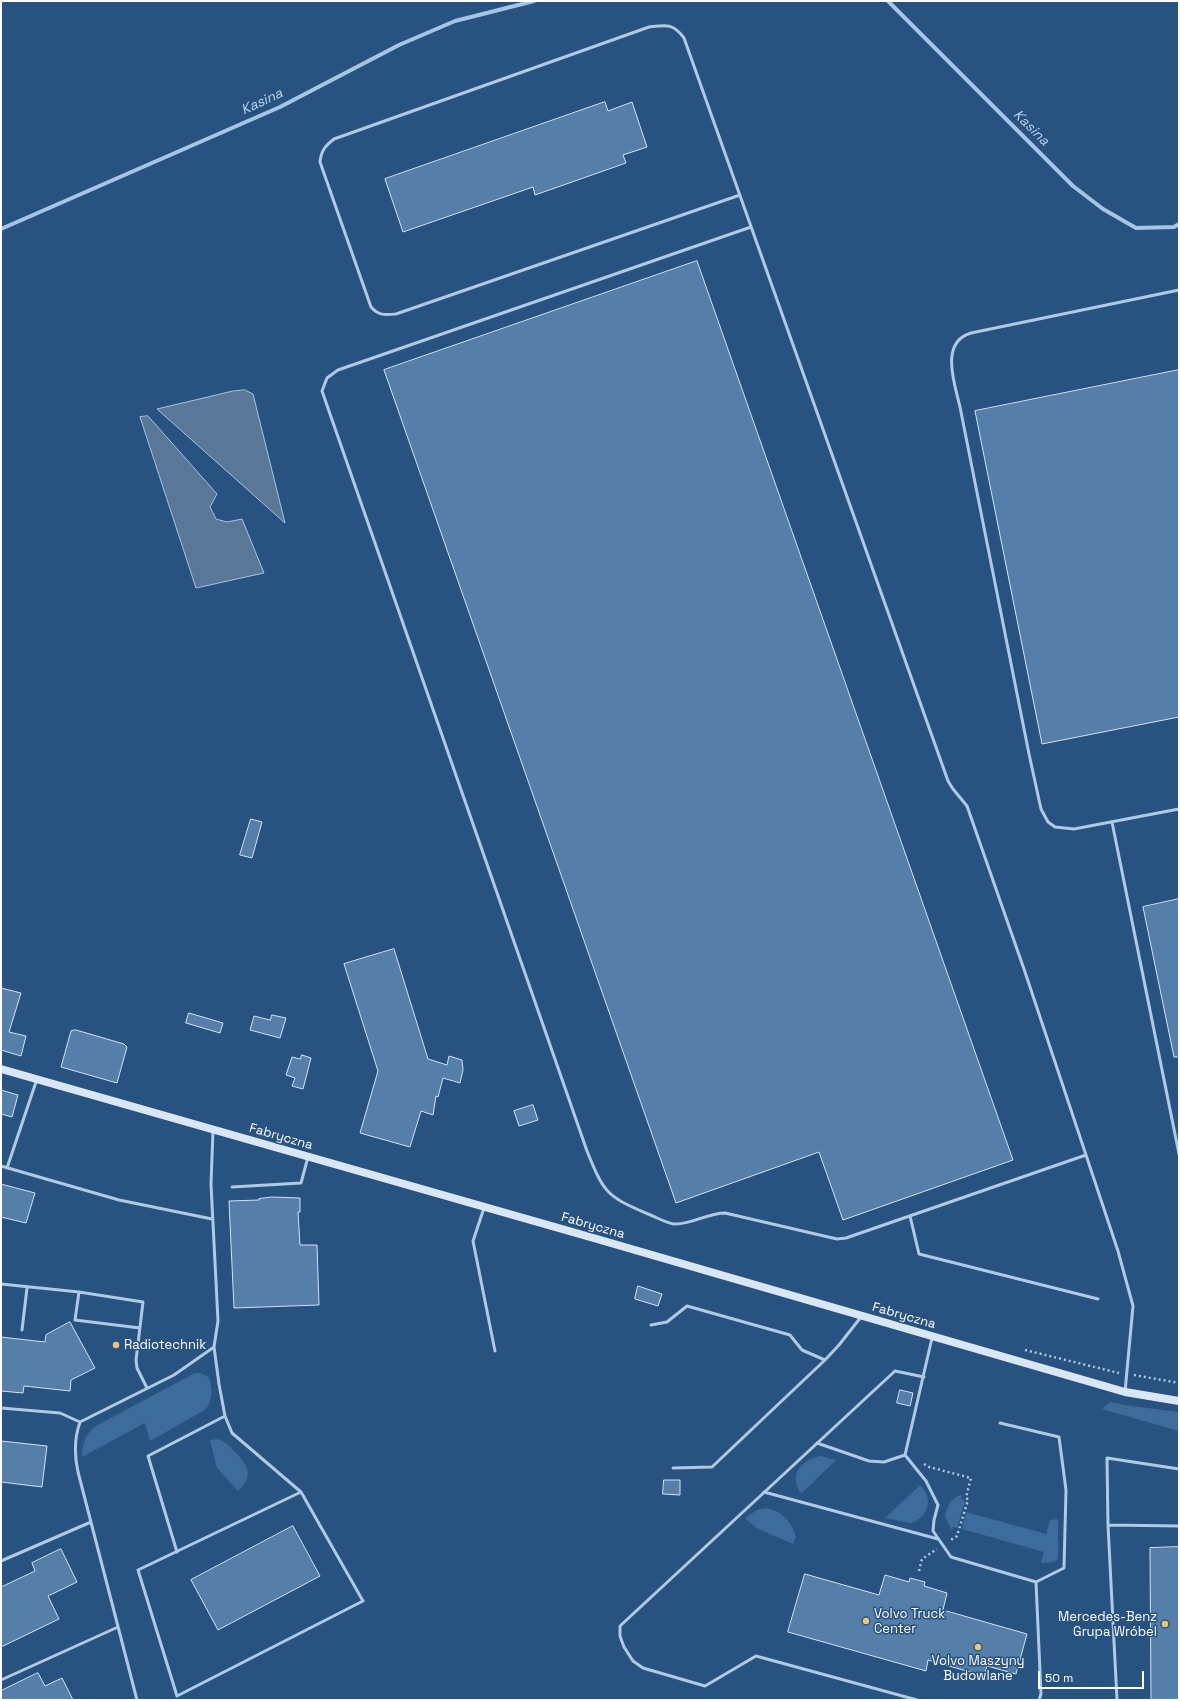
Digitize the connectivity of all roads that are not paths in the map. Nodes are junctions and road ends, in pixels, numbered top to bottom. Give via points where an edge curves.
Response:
1 (740, 195) junction
2 (751, 227) junction
3 (1179, 290) edge
4 (1179, 809) edge
5 (1112, 822) junction
6 (1, 1069) edge
7 (37, 1079) junction
8 (213, 1130) junction
9 (1179, 1154) edge
10 (1086, 1155) junction
11 (308, 1157) junction
12 (1, 1166) edge
13 (8, 1168) junction
14 (232, 1187) dead end
15 (484, 1208) junction
16 (910, 1216) junction
17 (212, 1219) junction
18 (1, 1284) edge
19 (27, 1288) junction
20 (79, 1292) junction
21 (1098, 1299) dead end
22 (862, 1316) junction
23 (651, 1325) dead end
24 (140, 1328) junction
25 (22, 1330) dead end
26 (933, 1337) junction
27 (214, 1347) junction
28 (495, 1351) dead end
29 (825, 1360) junction
30 (924, 1377) junction
31 (147, 1388) junction
32 (1125, 1392) junction
33 (1179, 1401) edge
34 (1, 1408) edge
35 (225, 1416) junction
36 (80, 1422) junction
37 (1000, 1422) dead end
38 (817, 1443) junction
39 (905, 1455) junction
40 (673, 1468) dead end
41 (1179, 1468) edge
42 (301, 1492) junction
43 (764, 1492) junction
44 (91, 1522) junction
45 (1108, 1524) junction
46 (1179, 1526) edge
47 (939, 1539) junction
48 (177, 1552) junction
49 (1, 1562) edge
50 (1036, 1582) junction
51 (118, 1627) junction
52 (1, 1680) edge
53 (136, 1700) edge
54 (917, 1700) edge
55 (1039, 1700) edge
56 (1117, 1700) edge

1 - 1 lane via 684,38 677,29 665,25 649,27 334,139 321,153 320,162 371,307 382,315 396,314
1 - 2 lane
2 - 10 lane via 948,781 967,806
2 - 16 lane via 338,370 327,378 322,390 587,1151 605,1189 623,1203 673,1224 725,1213 833,1239 846,1238
3 - 5 lane via 967,334 960,339 951,354 961,415 1041,809 1048,822 1060,828 1074,829
4 - 5 lane
5 - 9 lane
6 - 7 main road, Fabryczna
7 - 8 main road, Fabryczna
7 - 13 lane
8 - 11 main road, Fabryczna
8 - 17 lane
10 - 16 lane
10 - 32 lane via 1118,1251 1132,1306
11 - 14 lane via 301,1183
11 - 15 main road, Fabryczna
12 - 13 lane
13 - 17 lane via 119,1200
15 - 22 main road, Fabryczna
15 - 28 lane via 473,1240
16 - 21 lane via 918,1254
17 - 27 lane via 218,1321
18 - 19 lane
19 - 20 lane
19 - 25 lane
20 - 24 lane via 142,1302
20 - 24 lane via 75,1320
22 - 26 main road, Fabryczna
22 - 29 lane
23 - 29 lane via 667,1322 687,1306 790,1335 802,1350
24 - 31 lane via 136,1360
26 - 30 lane
26 - 32 main road, Fabryczna
27 - 31 lane via 174,1375
27 - 35 lane
29 - 40 lane via 712,1467
30 - 38 lane via 895,1371
30 - 39 lane
31 - 36 lane
32 - 33 main road, Fabryczna
34 - 36 lane via 60,1413
35 - 42 lane via 232,1433
35 - 48 lane via 148,1456
36 - 44 lane via 74,1453
37 - 50 lane via 1059,1437 1066,1490 1064,1568
38 - 39 lane via 868,1461 884,1462
38 - 43 lane
39 - 47 lane via 926,1481 938,1505 934,1532
41 - 45 lane via 1107,1458
42 - 48 lane
42 - 48 lane via 363,1601 177,1696 138,1570
43 - 47 lane
43 - 54 lane via 620,1626 624,1647 633,1661 643,1668 705,1686 756,1656
44 - 49 lane
44 - 51 lane
45 - 46 lane
45 - 56 lane
47 - 50 lane via 951,1557
50 - 55 lane via 1041,1694
51 - 52 lane
51 - 53 lane

